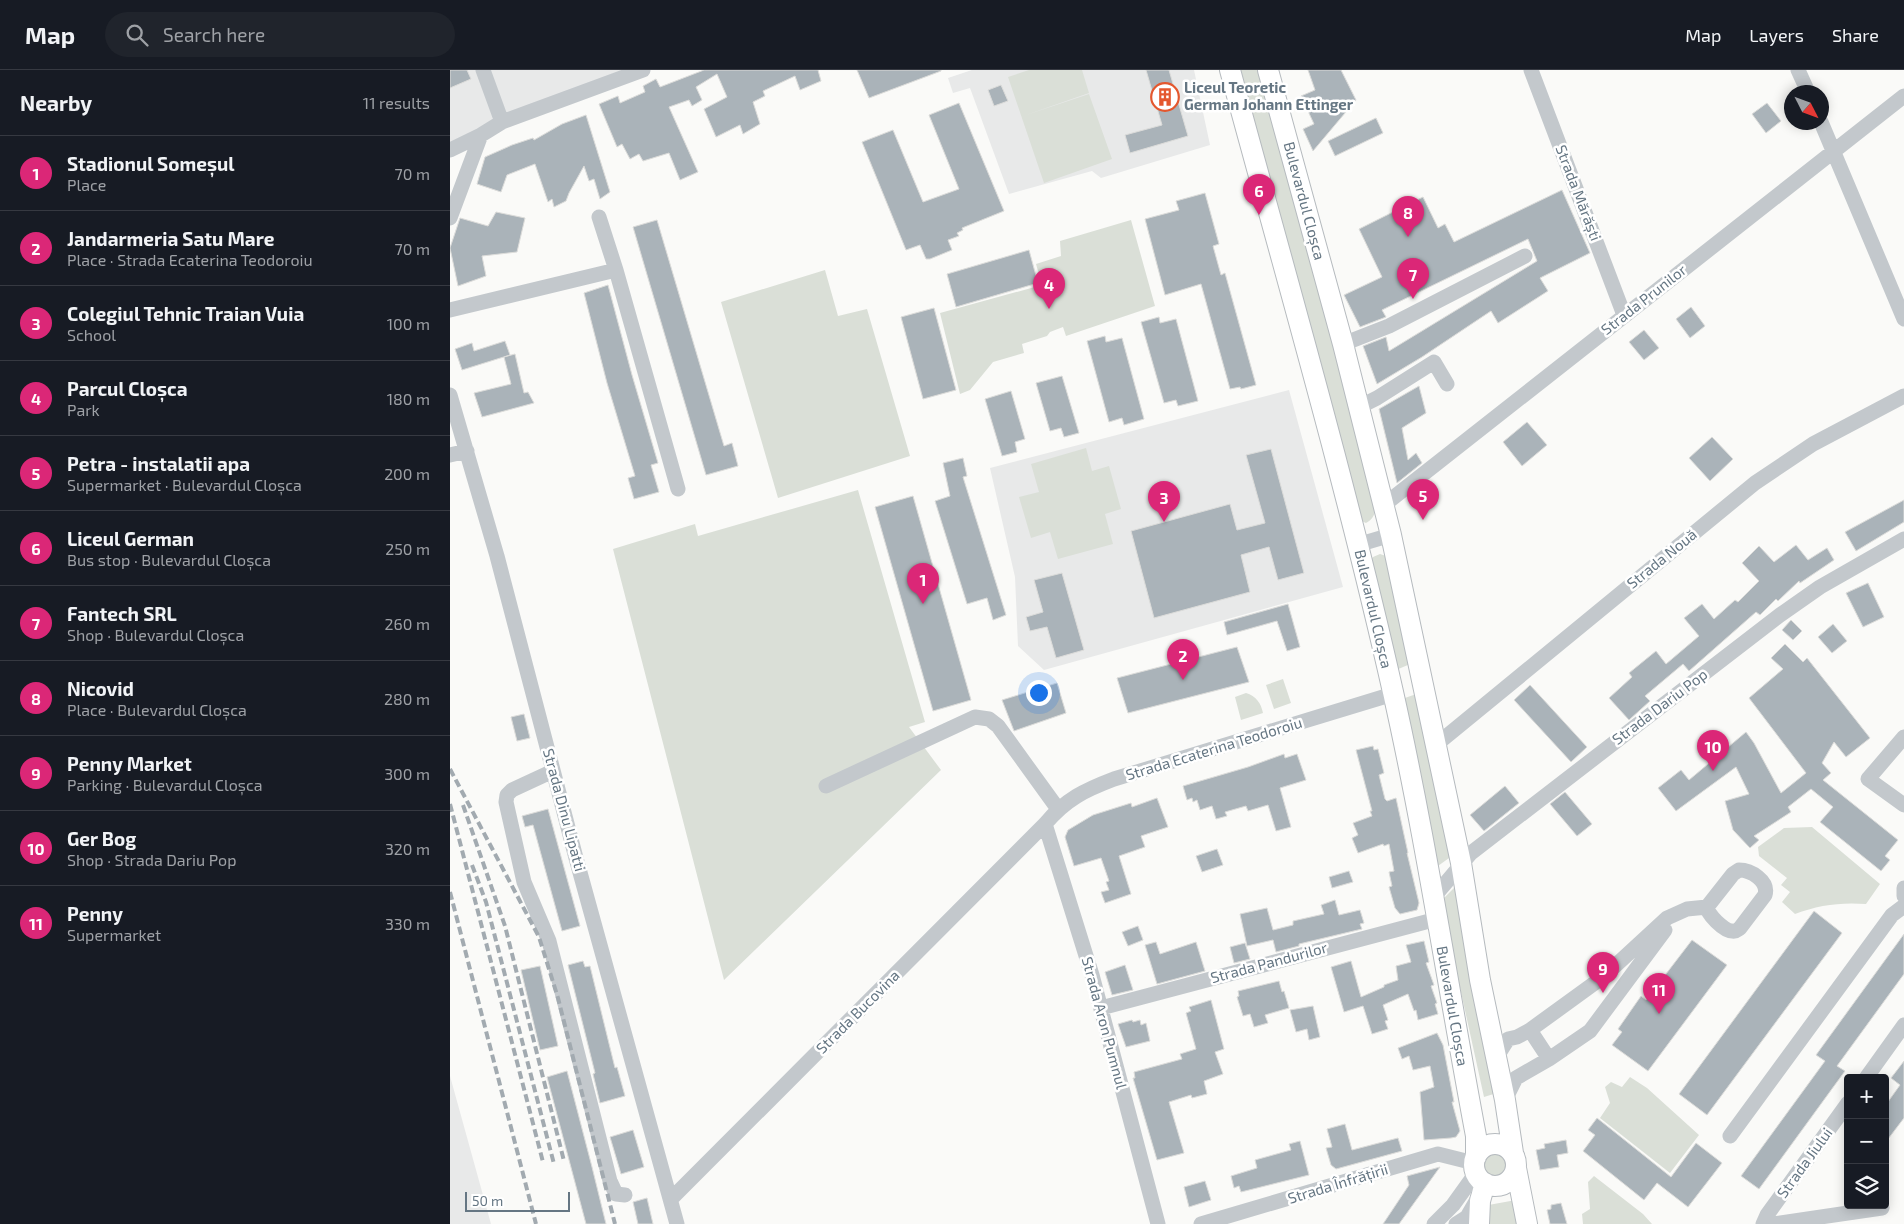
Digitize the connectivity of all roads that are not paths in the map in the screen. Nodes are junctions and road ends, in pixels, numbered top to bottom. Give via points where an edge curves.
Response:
1 (483, 70) edge
2 (643, 70) edge
3 (1230, 70) edge
4 (1268, 70) edge
5 (1531, 70) edge
6 (1798, 70) edge
7 (1805, 85) edge
8 (1904, 96) edge
9 (502, 122) junction
10 (1824, 130) edge
11 (481, 135) junction
12 (450, 150) edge
13 (1833, 151) junction
14 (599, 217) dead end
15 (450, 218) edge
16 (1525, 256) dead end
17 (616, 270) junction
18 (450, 310) edge
19 (1624, 315) junction
20 (1904, 319) edge
21 (1343, 344) junction
22 (1447, 384) dead end
23 (450, 395) edge
24 (1904, 396) edge
25 (1359, 407) junction
26 (467, 450) junction
27 (450, 455) edge
28 (678, 489) dead end
29 (1384, 505) junction
30 (1391, 535) junction
31 (1904, 539) edge
32 (1357, 545) junction
33 (1393, 694) junction
34 (1904, 737) edge
35 (1437, 744) junction
36 (554, 771) junction
37 (826, 786) dead end
38 (1904, 805) edge
39 (1058, 809) junction
40 (1045, 824) junction
41 (1462, 863) junction
42 (1904, 888) edge
43 (1904, 896) edge
44 (1433, 898) junction
45 (1904, 906) edge
46 (1707, 907) dead end
47 (1675, 914) junction
48 (1436, 919) junction
49 (1603, 977) junction
50 (1612, 999) junction
51 (1101, 1008) junction
52 (1904, 1025) edge
53 (1530, 1030) junction
54 (1496, 1058) junction
55 (1549, 1059) junction
56 (1869, 1074) edge
57 (1504, 1100) junction
58 (1844, 1109) edge
59 (1730, 1136) dead end
60 (1515, 1161) junction
61 (1478, 1169) junction
62 (625, 1195) dead end
63 (671, 1199) junction
64 (1875, 1209) edge
65 (677, 1224) edge
66 (1158, 1224) edge
67 (1201, 1224) edge
68 (1434, 1224) edge
69 (1456, 1224) edge
70 (1479, 1224) edge
71 (1527, 1224) edge
72 (1763, 1224) edge
73 (1773, 1224) edge

1 - 9 street
2 - 9 street
3 - 32 main road, Bulevardul Cloșca
4 - 21 main road, Bulevardul Cloșca
5 - 19 street, Strada Mărăști
6 - 7 street
8 - 13 street, Strada Prunilor
9 - 11 street
10 - 13 street
11 - 12 street
11 - 15 street
13 - 19 street, Strada Prunilor
13 - 20 street
14 - 17 street
16 - 21 street via 1389,326
17 - 18 street
17 - 28 street
19 - 29 street, Strada Prunilor
21 - 25 main road, Bulevardul Cloșca
22 - 25 street via 1434,362
23 - 26 street, Strada Dinu Lipatti
24 - 35 street, Strada Nouă via 1813,444 1756,483
25 - 29 main road, Bulevardul Cloșca
26 - 27 street
26 - 36 street, Strada Dinu Lipatti
29 - 30 main road, Bulevardul Cloșca
30 - 32 street
30 - 35 main road, Bulevardul Cloșca
31 - 41 street, Strada Dariu Pop via 1820,587 1780,615
32 - 33 main road, Bulevardul Cloșca
33 - 39 street, Strada Ecaterina Teodoroiu via 1114,779 1081,792
33 - 44 main road, Bulevardul Cloșca
34 - 38 street via 1868,778
35 - 41 main road, Bulevardul Cloșca
36 - 62 street via 512,790 506,802 524,882 549,941 610,1181 616,1194
36 - 63 street, Strada Dinu Lipatti
37 - 39 street via 975,717 989,719 998,726
39 - 40 street, Strada Ecaterina Teodoroiu
40 - 51 street, Strada Aron Pumnul
40 - 63 street, Strada Bucovina
41 - 44 street, Strada Dariu Pop
41 - 54 main road, Bulevardul Cloșca
42 - 43 street
44 - 48 main road, Bulevardul Cloșca
45 - 59 street via 1892,915
46 - 47 street
47 - 49 street
47 - 50 street
48 - 51 street, Strada Pandurilor
48 - 61 main road, Bulevardul Cloșca via 1476,1136
49 - 50 street
49 - 53 street
50 - 55 street via 1590,1031
51 - 66 street, Strada Aron Pumnul
52 - 56 street
53 - 54 street via 1508,1039
53 - 55 street
54 - 57 main road, Bulevardul Cloșca
55 - 57 street via 1516,1078
57 - 60 main road, Bulevardul Cloșca
58 - 72 street, Strada Jiului
60 - 61 main road via 1508,1182 1502,1185 1494,1186
60 - 61 main road via 1501,1144 1493,1144 1486,1146
60 - 71 main road, Bulevardul Cloșca
61 - 67 street, Strada Înfrățirii via 1438,1154
61 - 68 street via 1453,1205
61 - 69 street via 1472,1211
61 - 70 main road, Bulevardul Cloșca
63 - 65 street, Strada Dinu Lipatti
64 - 73 street, Strada Jiului

